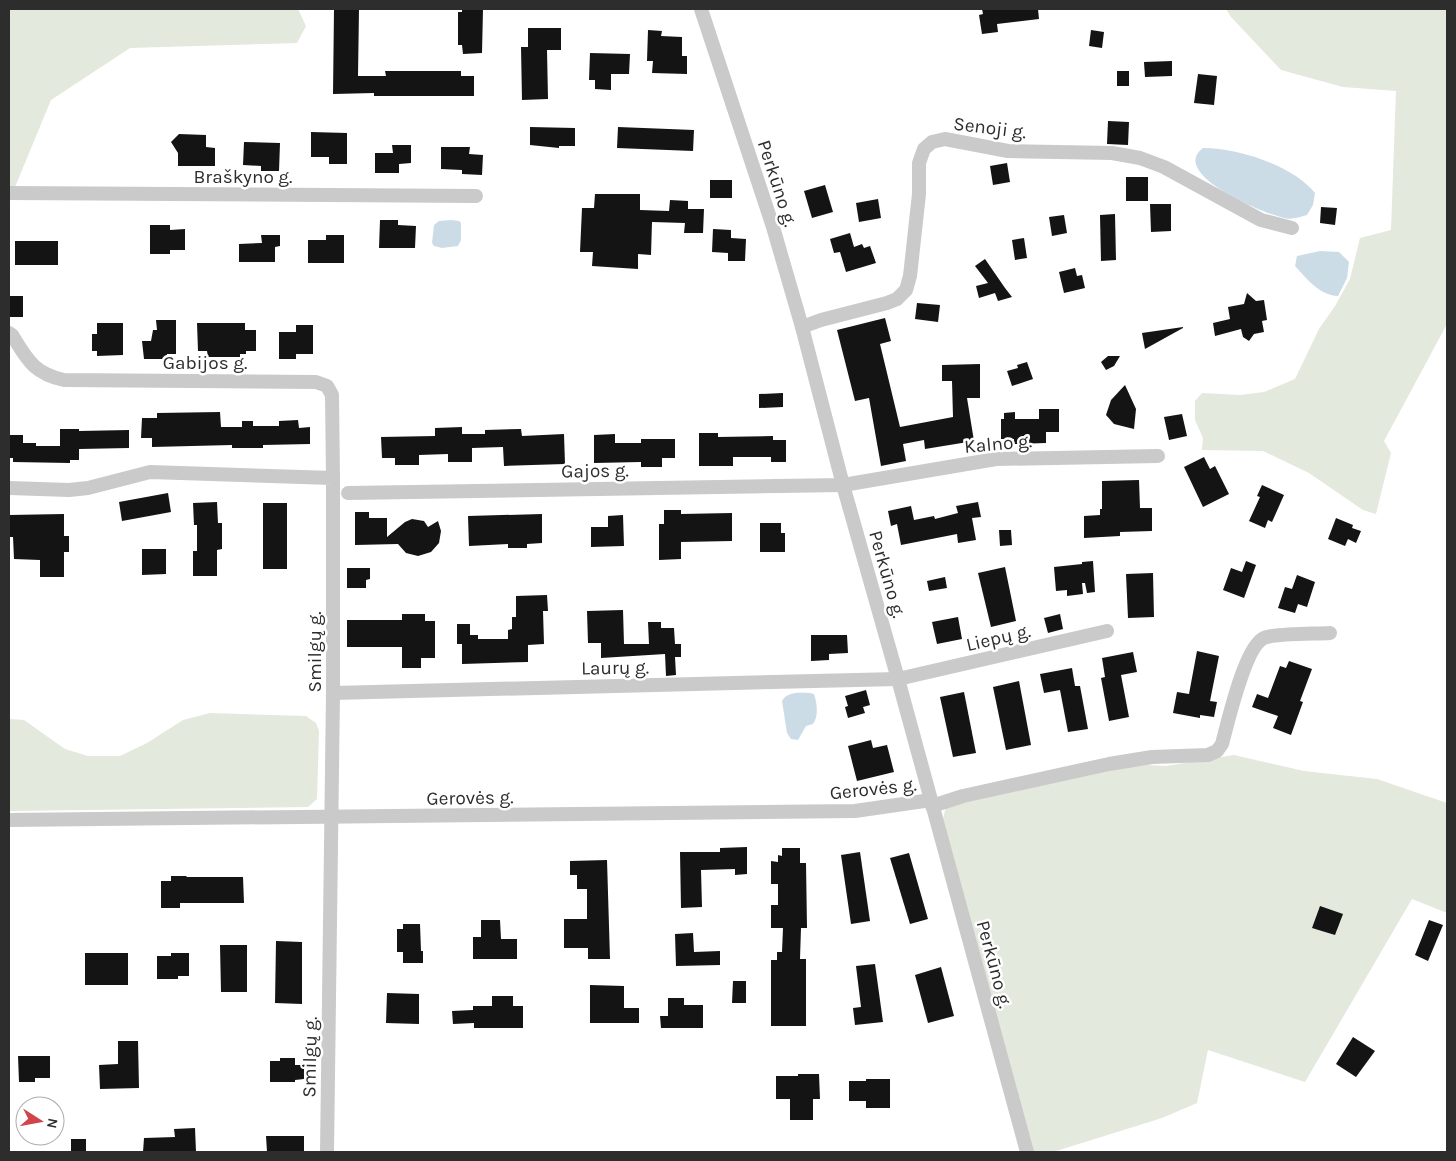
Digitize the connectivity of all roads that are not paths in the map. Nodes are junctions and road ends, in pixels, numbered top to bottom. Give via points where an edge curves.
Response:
1 (701, 9) edge
2 (9, 193) edge
3 (476, 196) dead end
4 (1292, 228) dead end
5 (802, 327) junction
6 (9, 333) edge
7 (1158, 456) dead end
8 (332, 478) junction
9 (843, 485) junction
10 (9, 488) edge
11 (348, 493) dead end
12 (1107, 631) dead end
13 (1330, 633) dead end
14 (898, 679) junction
15 (334, 693) junction
16 (932, 803) junction
17 (331, 817) junction
18 (9, 820) edge
19 (327, 1152) edge
20 (1027, 1152) edge

1 - 5 street, Perkūno g. via 773,227
2 - 3 street, Braškyno g.
4 - 5 street, Senoji g. via 1261,220 1164,167 1140,158 1112,153 1008,151 945,139 932,142 924,149 919,163 919,194 906,290 887,303
5 - 9 street, Perkūno g.
6 - 8 street, Gabijos g. via 31,364 50,377 64,380 316,382 327,386 332,396
7 - 9 street, Kalno g. via 996,459
8 - 10 street via 150,472 88,488
8 - 15 street, Smilgų g.
9 - 11 street, Gajos g.
9 - 14 street, Perkūno g.
12 - 14 street, Liepų g.
13 - 16 street, Gerovės g. via 1266,637 1256,642 1246,662 1222,744 1208,755 1152,757 1109,764
14 - 15 street, Laurų g.
14 - 16 street, Perkūno g.
15 - 17 street, Smilgų g.
16 - 17 street, Gerovės g. via 855,812
16 - 20 street, Perkūno g.
17 - 18 street, Gerovės g.
17 - 19 street, Smilgų g.

